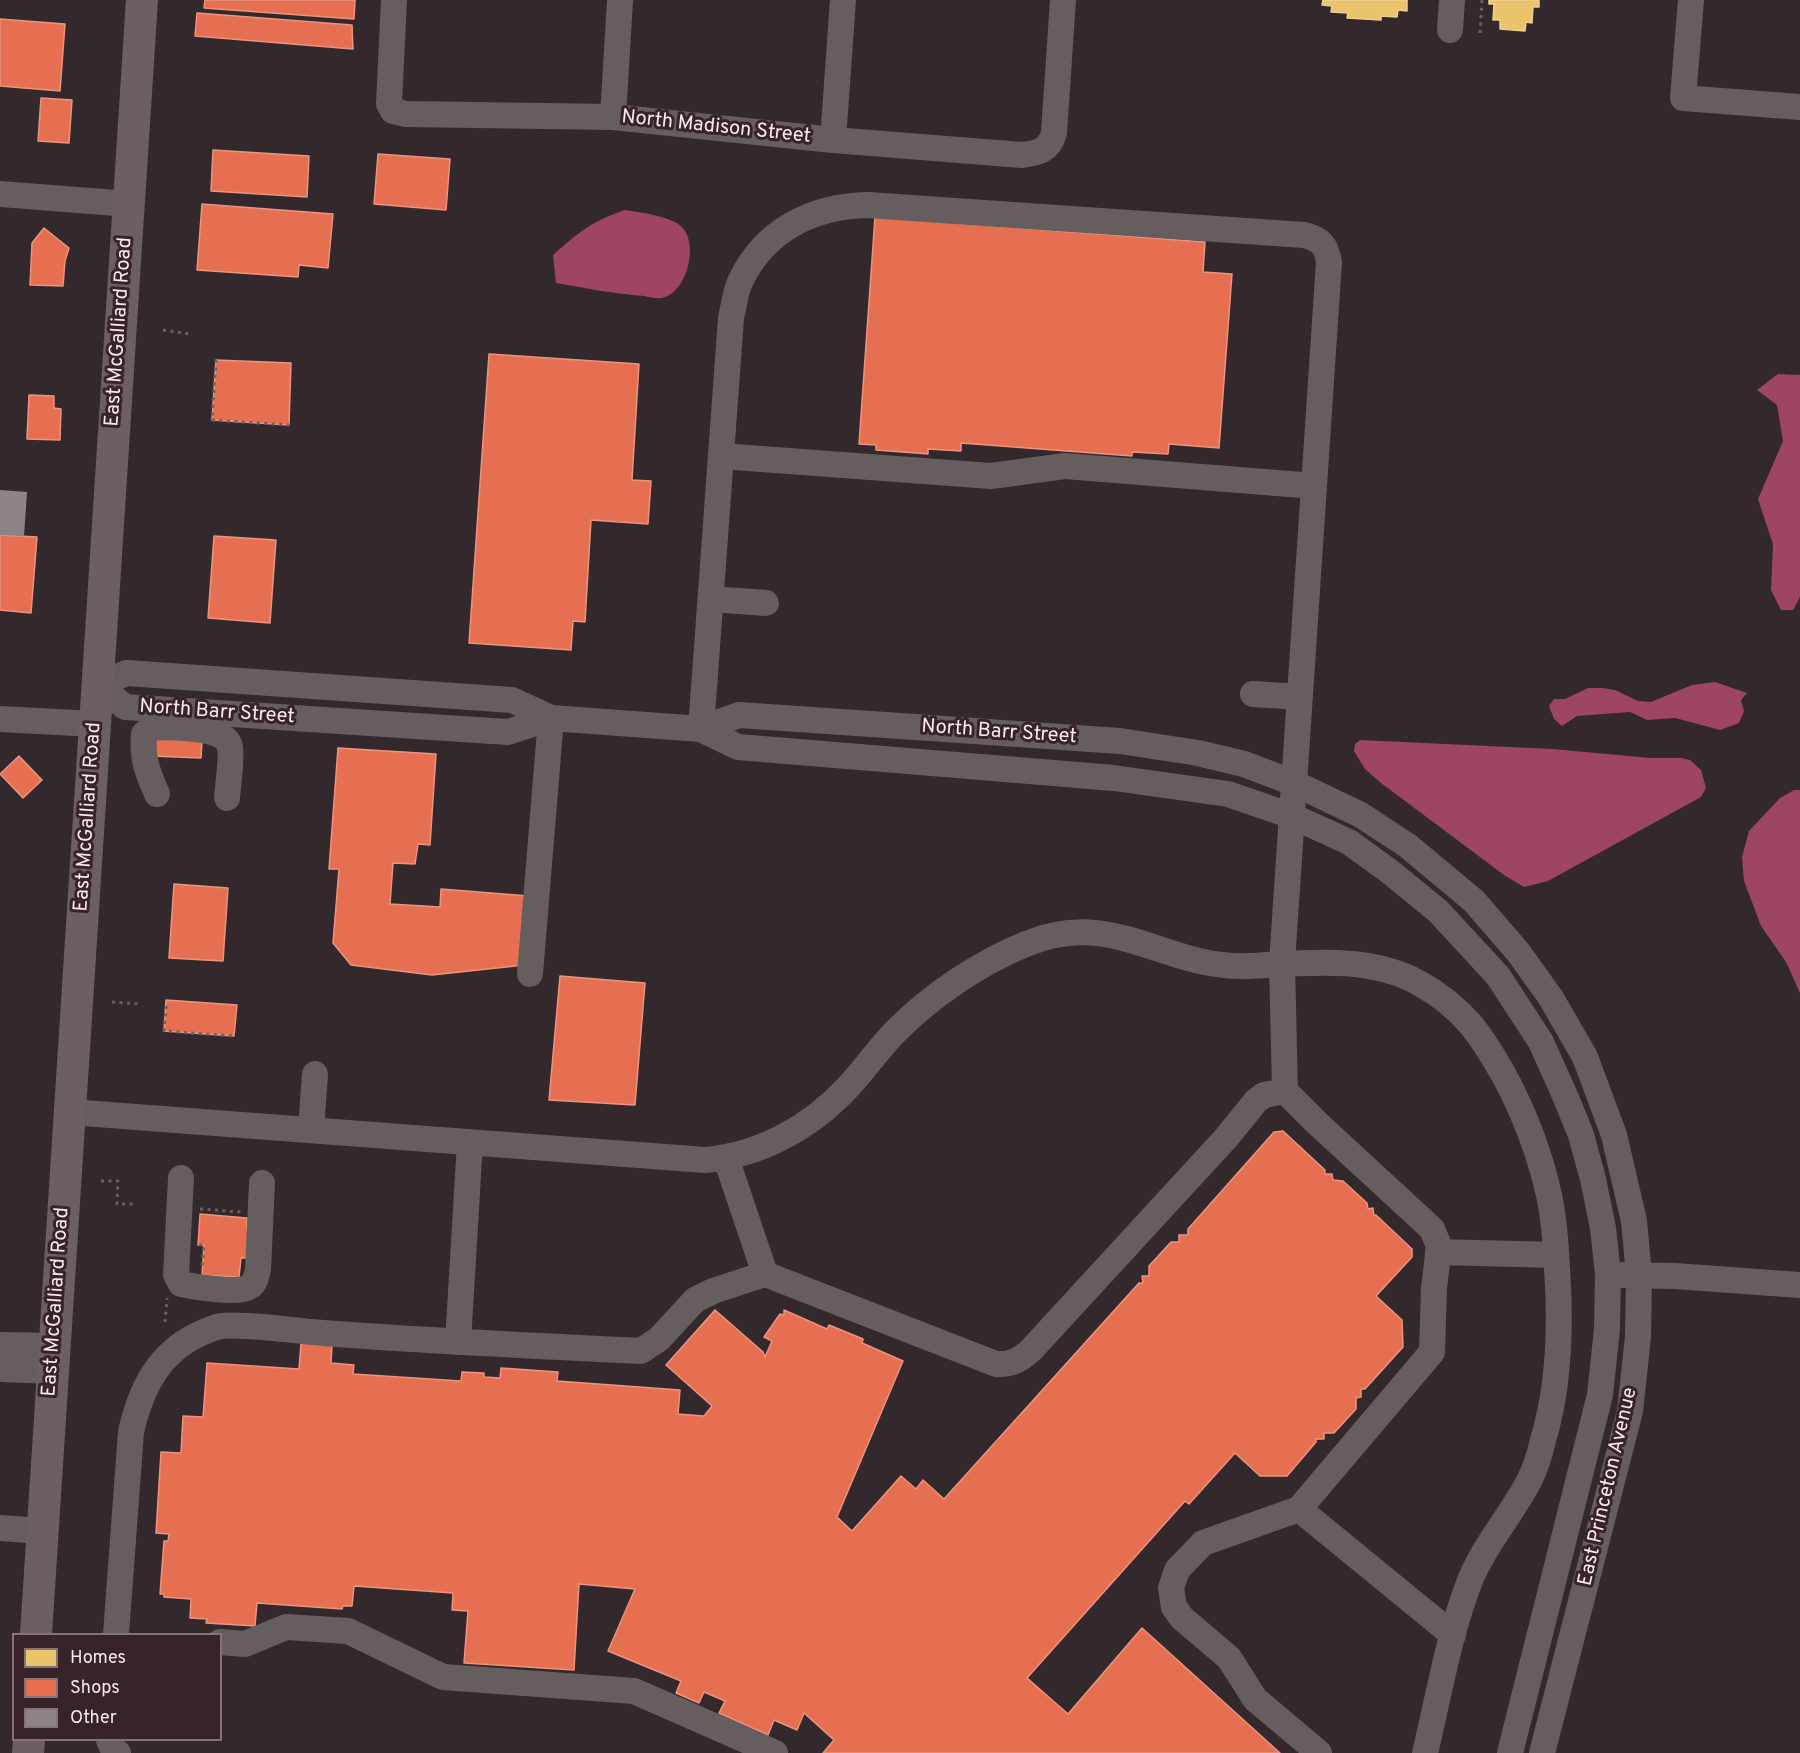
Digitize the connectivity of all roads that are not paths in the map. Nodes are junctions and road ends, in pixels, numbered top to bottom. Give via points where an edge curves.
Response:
1 (142, 0) edge
2 (394, 0) edge
3 (620, 0) edge
4 (843, 0) edge
5 (1063, 0) edge
6 (1452, 0) edge
7 (1691, 0) edge
8 (1450, 30) dead end
9 (1800, 107) edge
10 (613, 117) junction
11 (833, 140) junction
12 (0, 194) edge
13 (129, 204) junction
14 (721, 456) junction
15 (1314, 486) junction
16 (711, 599) junction
17 (766, 603) dead end
18 (97, 684) junction
19 (1253, 694) dead end
20 (1300, 697) junction
21 (551, 718) junction
22 (0, 719) edge
23 (95, 724) junction
24 (701, 729) junction
25 (1294, 783) junction
26 (157, 794) dead end
27 (227, 798) dead end
28 (1292, 816) junction
29 (1282, 963) junction
30 (530, 974) dead end
31 (315, 1074) dead end
32 (1286, 1090) junction
33 (70, 1112) junction
34 (311, 1129) junction
35 (470, 1142) junction
36 (726, 1158) junction
37 (181, 1178) dead end
38 (262, 1184) dead end
39 (1438, 1252) junction
40 (1557, 1255) junction
41 (765, 1274) junction
42 (1608, 1274) junction
43 (1639, 1275) junction
44 (1800, 1285) edge
45 (458, 1342) junction
46 (0, 1347) edge
47 (54, 1359) junction
48 (0, 1367) edge
49 (1299, 1509) junction
50 (0, 1528) edge
51 (42, 1532) junction
52 (36, 1633) edge
53 (117, 1633) edge
54 (1453, 1635) junction
55 (222, 1642) edge
56 (109, 1741) edge
57 (118, 1753) edge
58 (775, 1753) edge
59 (1319, 1753) edge
60 (1425, 1753) edge
61 (1510, 1753) edge
62 (1542, 1753) edge

1 - 13 main road, East McGalliard Road
2 - 10 street, North Madison Street via 389,104 393,111
3 - 10 street
4 - 11 street
5 - 11 street, North Madison Street via 1054,134 1040,152 1022,155
6 - 8 street
7 - 9 street via 1683,98
10 - 11 street, North Madison Street
12 - 13 street
13 - 18 main road, East McGalliard Road
14 - 15 street via 991,476 1065,466
14 - 15 street via 730,318 740,283 752,261 795,221 826,210 868,205 1314,237 1323,243 1329,262
14 - 16 street
15 - 20 street
16 - 17 street
16 - 24 street
18 - 21 street, North Barr Street via 124,707 508,732
18 - 23 main road, East McGalliard Road
19 - 20 street
20 - 25 street
21 - 24 street, North Barr Street
21 - 30 street
22 - 23 street
23 - 33 main road, East McGalliard Road
24 - 25 street, North Barr Street via 739,715 1120,741 1244,764
24 - 28 street, North Barr Street via 738,747 1114,777 1197,788 1228,794
25 - 28 street
25 - 43 street, East Princeton Avenue via 1361,815 1408,846 1474,901 1551,998 1585,1057 1614,1135 1634,1221
26 - 27 street via 145,769 142,751 144,734 153,727 213,731 225,738 230,747
28 - 29 street
28 - 42 street, East Princeton Avenue via 1348,842 1389,871 1454,928 1512,996 1541,1042 1581,1136 1604,1228
29 - 32 street
29 - 36 street via 1211,964 1127,938 1088,931 1042,938 1000,956 927,1003 894,1032 850,1085 817,1116 760,1148
29 - 40 street via 1356,964 1398,974 1417,981 1470,1022 1515,1096 1534,1142 1549,1195
31 - 34 street
32 - 39 street via 1432,1229
32 - 41 street via 1256,1101 1031,1350 1008,1365 996,1364
33 - 34 street
33 - 47 main road, East McGalliard Road
34 - 35 street
35 - 36 street via 705,1160
35 - 45 street
36 - 41 street
37 - 38 street via 176,1275 181,1284 222,1289 248,1288 254,1283
39 - 40 street
39 - 49 street via 1432,1352
40 - 54 street via 1558,1362 1544,1437 1531,1477 1494,1533 1472,1576
41 - 45 street via 695,1300 641,1351
42 - 43 street
42 - 61 street, East Princeton Avenue via 1600,1395
43 - 44 street
43 - 62 street, East Princeton Avenue via 1638,1337 1630,1411
45 - 53 street via 229,1326 216,1327 172,1351 147,1384 131,1432
46 - 47 street
47 - 48 street
47 - 51 main road, East McGalliard Road
49 - 54 street
49 - 59 street via 1203,1543 1177,1570 1171,1588 1174,1607 1182,1618 1229,1658 1255,1698
50 - 51 street
51 - 52 main road, East McGalliard Road
54 - 60 street
55 - 58 street via 245,1644 286,1628 348,1630 442,1677 634,1691
56 - 57 street

